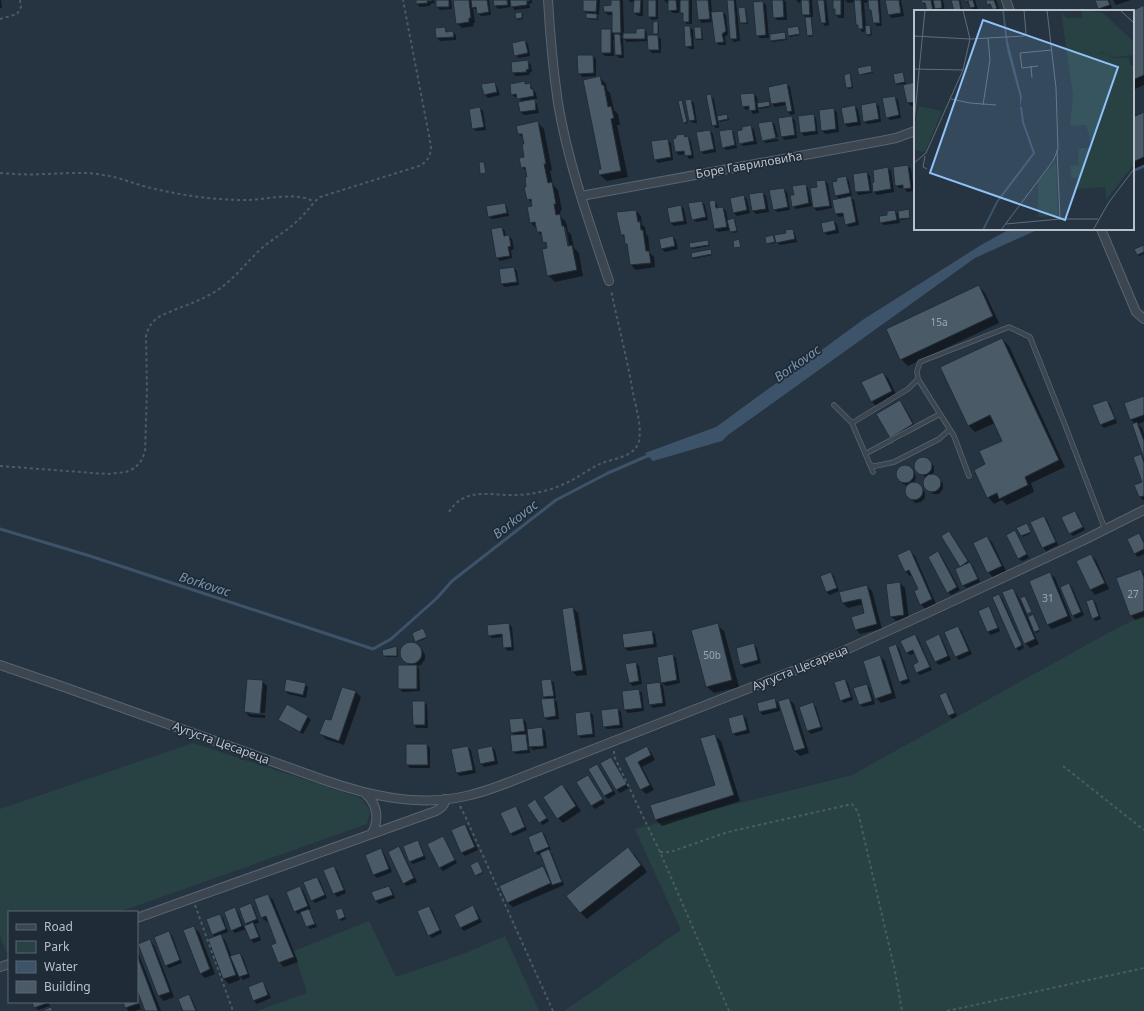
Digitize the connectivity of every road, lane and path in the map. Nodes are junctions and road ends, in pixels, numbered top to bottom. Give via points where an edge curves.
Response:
1 (20, 0) edge
2 (403, 0) edge
3 (548, 0) edge
4 (1006, 0) edge
5 (1010, 10) edge
6 (0, 19) edge
7 (914, 131) edge
8 (0, 173) edge
9 (581, 196) junction
10 (314, 202) junction
11 (1101, 230) edge
12 (609, 281) joint
13 (1144, 319) edge
14 (918, 379) junction
15 (834, 405) dead end
16 (940, 414) junction
17 (852, 423) junction
18 (949, 430) junction
19 (865, 454) junction
20 (870, 465) junction
21 (0, 466) edge
22 (873, 472) dead end
23 (969, 476) dead end
24 (1144, 510) edge
25 (449, 512) dead end
26 (1105, 530) junction
27 (0, 666) edge
28 (613, 742) junction
29 (1063, 766) dead end
30 (366, 794) junction
31 (455, 798) junction
32 (445, 799) junction
33 (1144, 830) edge
34 (372, 834) junction
35 (660, 852) junction
36 (192, 899) junction
37 (138, 918) edge
38 (1144, 968) edge
39 (233, 1011) edge
40 (553, 1011) edge
41 (729, 1011) edge
42 (902, 1011) edge
43 (947, 1011) edge

1 - 6 path via 21,7 17,14
2 - 10 path via 431,146 428,159 423,165 330,193
3 - 9 street via 558,104
4 - 5 street
7 - 9 street, Боре Гавриловића via 881,141
8 - 10 path via 93,173 163,191 202,197 247,200 304,197
9 - 12 street
10 - 21 path via 297,222 264,246 220,289 161,316 149,327 146,336 145,452 139,465 126,472 107,474
11 - 13 street via 1136,312
12 - 25 path via 639,431 639,440 633,452 599,464 554,488 521,495 479,493 460,500
14 - 16 lane
14 - 17 lane via 908,389
14 - 26 lane via 920,362 1009,327 1030,337
15 - 17 lane
16 - 18 lane
16 - 19 lane
17 - 19 lane
18 - 20 lane via 939,439 894,462
18 - 23 lane via 954,436
19 - 20 lane
20 - 22 lane
24 - 26 street, Аугуста Цесареца
26 - 28 street, Аугуста Цесареца via 845,650
27 - 30 street, Аугуста Цесареца
28 - 31 street, Аугуста Цесареца via 490,789
28 - 35 path via 614,756
29 - 33 path
30 - 32 street, Аугуста Цесареца via 408,800
30 - 34 street via 372,800 376,811
31 - 32 street, Аугуста Цесареца
31 - 40 path
32 - 34 street via 443,807 436,811
34 - 36 street
35 - 41 path
35 - 42 path via 670,852 728,832 852,804 858,812
36 - 37 street
36 - 39 path
38 - 43 path

